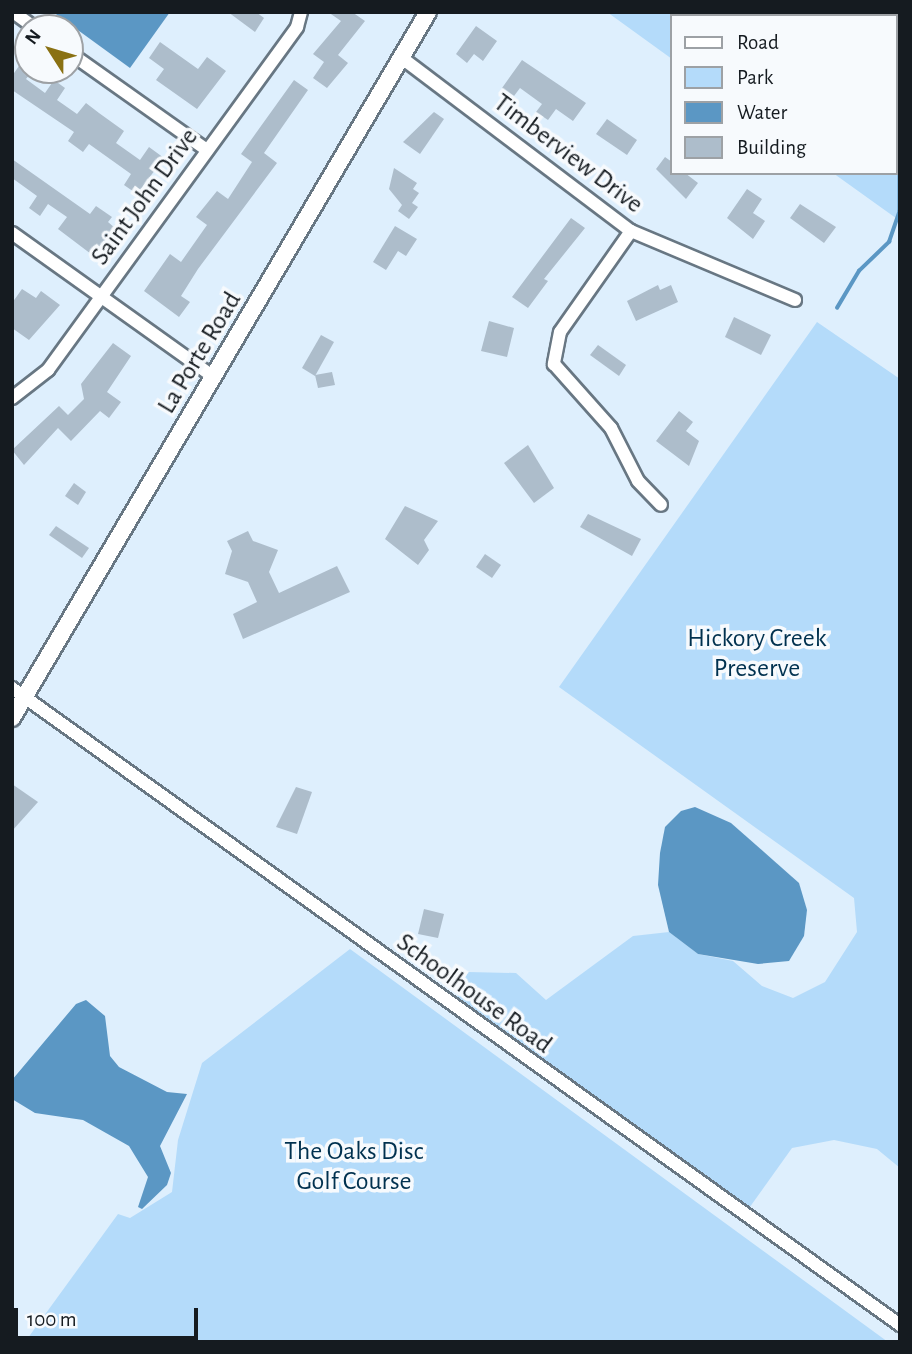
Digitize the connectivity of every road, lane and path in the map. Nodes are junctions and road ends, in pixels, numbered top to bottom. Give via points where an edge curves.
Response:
1 (301, 12) edge
2 (428, 12) edge
3 (402, 58) junction
4 (84, 63) edge
5 (207, 150) junction
6 (631, 231) junction
7 (12, 233) edge
8 (101, 297) junction
9 (795, 300) dead end
10 (214, 377) junction
11 (12, 397) edge
12 (661, 505) dead end
13 (18, 693) edge
14 (12, 718) edge
15 (900, 1325) edge

1 - 5 street, Saint John Drive via 297,27
2 - 3 street, La Porte Road
3 - 6 street, Timberview Drive
3 - 10 street, La Porte Road
4 - 5 street
5 - 8 street, Saint John Drive
6 - 9 street, Timberview Drive
6 - 12 street via 560,332 554,364 611,428 638,481
7 - 8 street
8 - 10 street
8 - 11 street, Saint John Drive via 48,370
10 - 13 street, La Porte Road
13 - 14 street, La Porte Road
13 - 15 street, Schoolhouse Road

